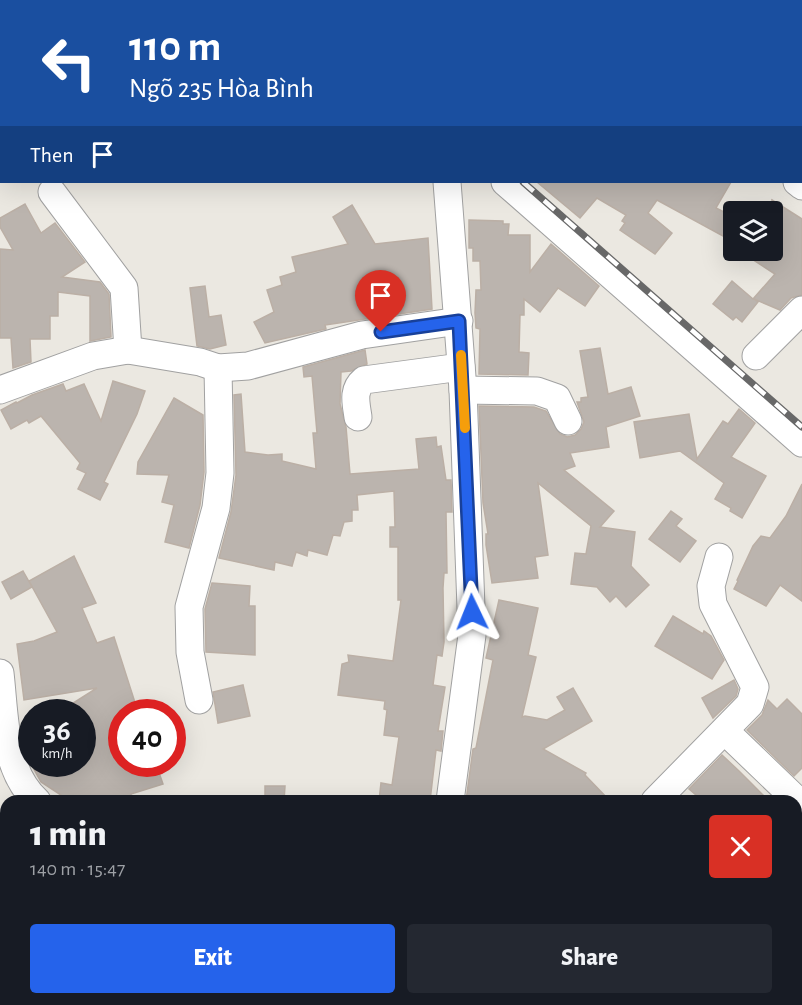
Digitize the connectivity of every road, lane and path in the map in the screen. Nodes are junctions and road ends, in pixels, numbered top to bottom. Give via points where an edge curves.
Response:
1 (447, 183) edge
2 (506, 183) edge
3 (52, 192) dead end
4 (802, 309) edge
5 (459, 321) junction
6 (128, 350) junction
7 (756, 356) dead end
8 (218, 368) junction
9 (462, 378) junction
10 (0, 390) edge
11 (358, 417) dead end
12 (568, 421) dead end
13 (802, 443) edge
14 (719, 557) dead end
15 (0, 673) edge
16 (199, 700) dead end
17 (725, 731) junction
18 (5, 753) edge
19 (30, 795) edge
20 (451, 795) edge
21 (662, 795) edge
22 (792, 795) edge

1 - 5 street
2 - 13 street
3 - 6 street via 124,288
4 - 7 street
5 - 8 street via 362,335 248,366
5 - 9 street
6 - 8 street
6 - 10 street via 93,357
8 - 16 street via 218,496 189,607 190,652
9 - 11 street via 364,380 355,393
9 - 12 street via 557,398
9 - 20 street via 472,634
14 - 17 street via 711,586 713,604 755,687 750,704
15 - 18 street
17 - 21 street
17 - 22 street
18 - 19 street

